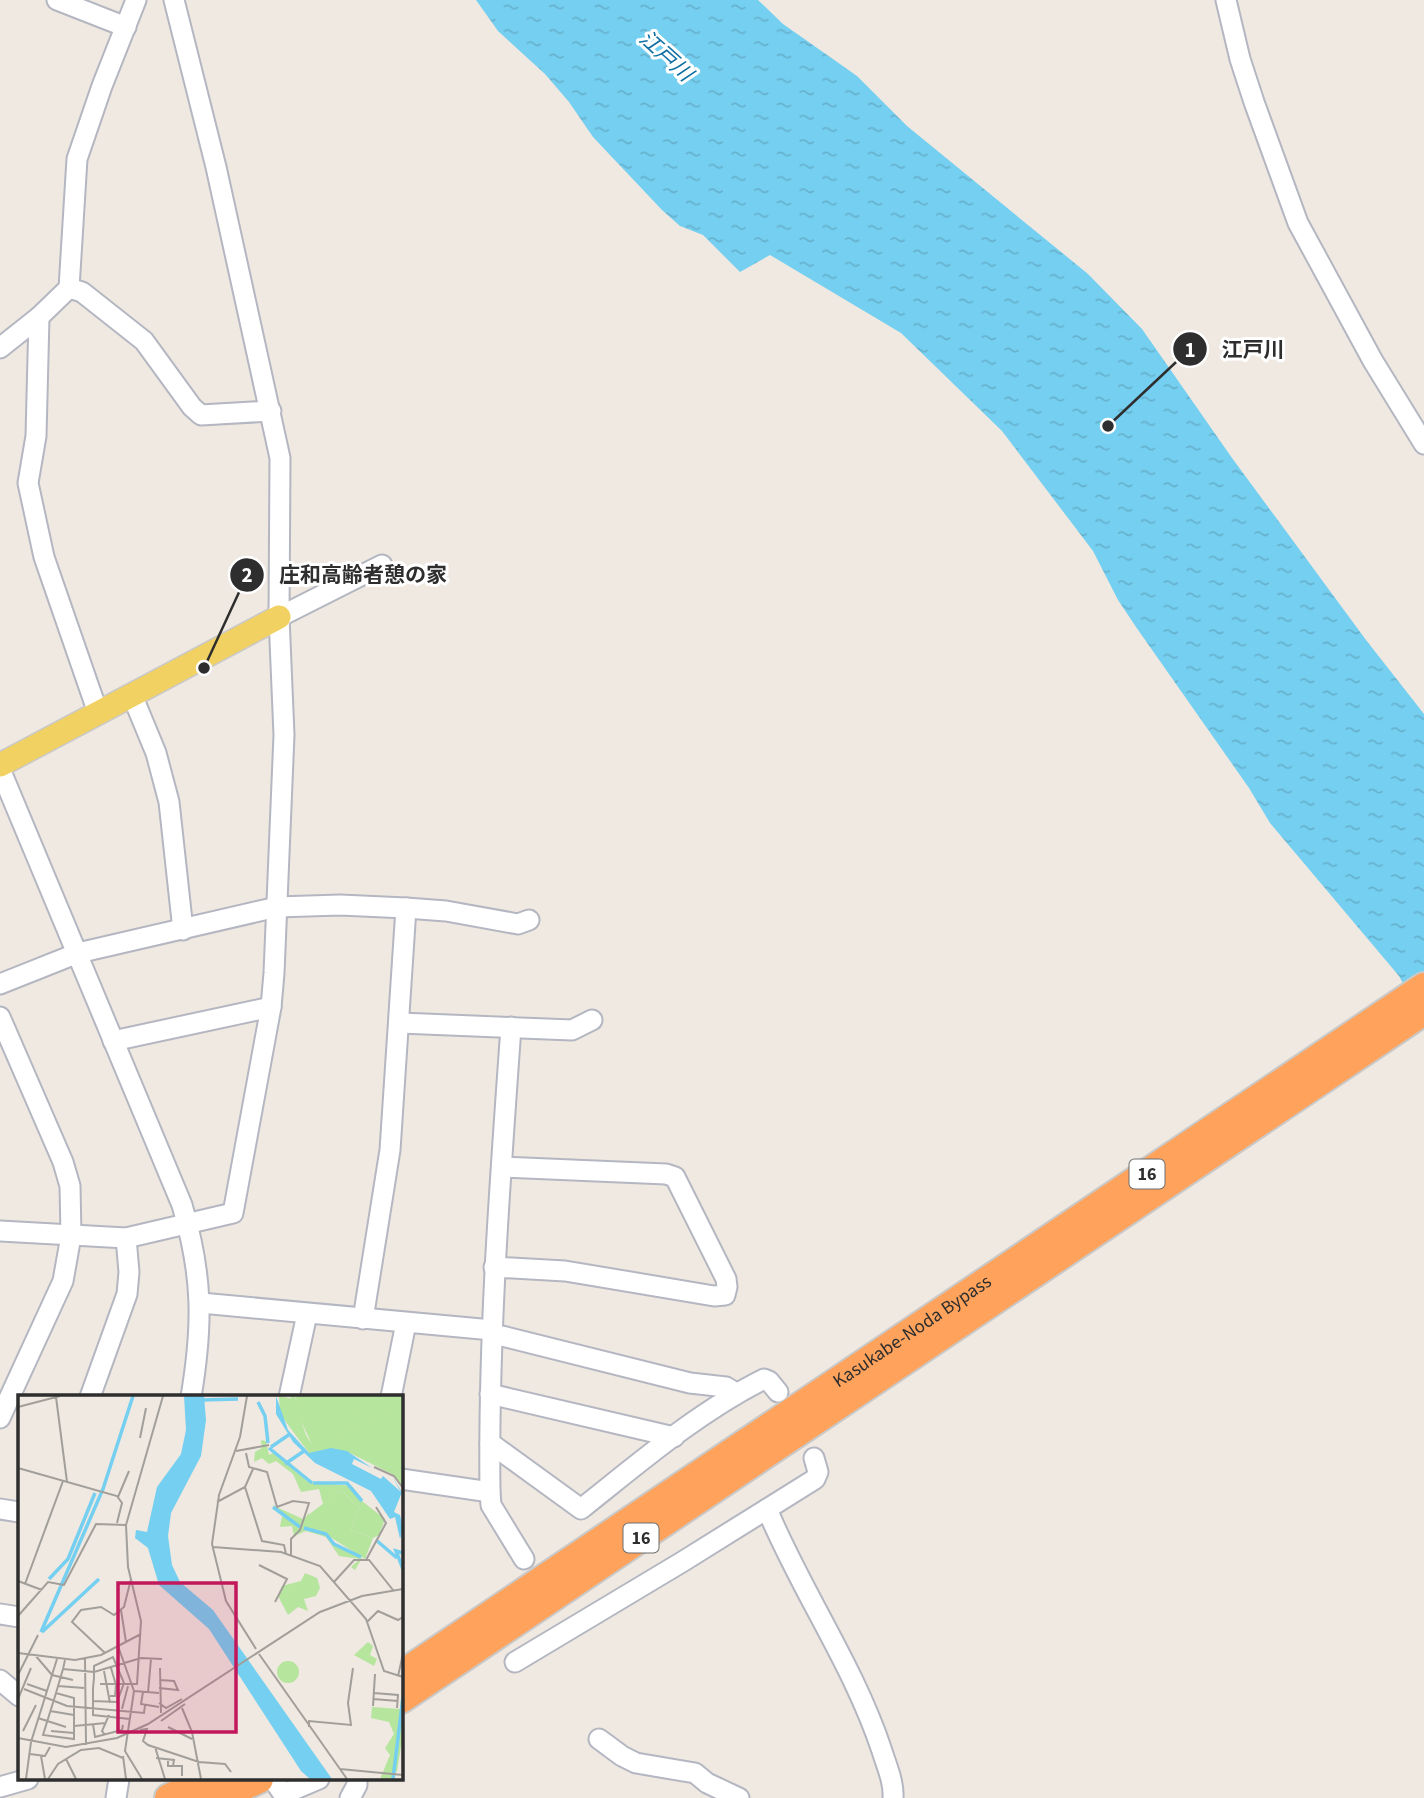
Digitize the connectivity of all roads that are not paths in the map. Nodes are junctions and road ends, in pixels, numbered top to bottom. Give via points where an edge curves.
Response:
1 (57, 0) edge
2 (136, 0) edge
3 (174, 0) edge
4 (1226, 0) edge
5 (126, 27) junction
6 (69, 288) junction
7 (39, 317) junction
8 (0, 348) edge
9 (271, 411) junction
10 (1424, 444) edge
11 (382, 565) dead end
12 (279, 617) junction
13 (132, 695) junction
14 (98, 713) junction
15 (0, 767) edge
16 (277, 907) junction
17 (406, 908) junction
18 (529, 920) dead end
19 (183, 930) junction
20 (78, 953) junction
21 (0, 984) edge
22 (1424, 987) edge
23 (271, 1007) junction
24 (1424, 1011) edge
25 (0, 1017) edge
26 (592, 1020) dead end
27 (400, 1023) junction
28 (511, 1027) junction
29 (113, 1041) junction
30 (503, 1167) junction
31 (187, 1224) junction
32 (0, 1231) edge
33 (71, 1236) junction
34 (126, 1238) junction
35 (494, 1266) junction
36 (201, 1304) junction
37 (306, 1314) junction
38 (363, 1319) junction
39 (406, 1323) junction
40 (492, 1333) junction
41 (875, 1369) junction
42 (778, 1392) dead end
43 (736, 1393) junction
44 (490, 1394) junction
45 (91, 1395) edge
46 (191, 1395) edge
47 (289, 1395) edge
48 (391, 1395) edge
49 (0, 1418) edge
50 (674, 1437) junction
51 (490, 1443) junction
52 (814, 1458) dead end
53 (402, 1479) edge
54 (490, 1492) junction
55 (0, 1509) edge
56 (767, 1509) junction
57 (18, 1513) edge
58 (524, 1559) dead end
59 (0, 1614) edge
60 (18, 1617) edge
61 (515, 1662) dead end
62 (402, 1674) edge
63 (0, 1680) edge
64 (18, 1695) edge
65 (402, 1698) edge
66 (599, 1739) dead end
67 (24, 1780) edge
68 (119, 1780) edge
69 (208, 1780) edge
70 (257, 1780) edge
71 (273, 1780) edge
72 (317, 1780) edge
73 (356, 1780) edge
74 (0, 1787) edge
75 (116, 1798) edge
76 (169, 1798) edge
77 (217, 1798) edge
78 (350, 1798) edge
79 (739, 1798) edge
80 (893, 1798) edge

1 - 5 street
2 - 5 street
3 - 9 street
4 - 10 street via 1240,59 1298,223
5 - 6 street via 78,159
6 - 7 street
6 - 9 street via 82,292 144,341 201,415
7 - 8 street
7 - 14 street via 36,436 28,482 44,557
9 - 12 street via 280,458
11 - 12 street
12 - 13 main road
12 - 16 street via 284,735
13 - 14 main road
13 - 19 street via 156,752 169,802
14 - 15 main road
15 - 20 street
16 - 17 street
16 - 19 street
16 - 23 street
17 - 18 street via 518,924
17 - 27 street
19 - 20 street
20 - 21 street
20 - 29 street
22 - 41 highway, Kasukabe-Noda Bypass / 16
23 - 29 street
23 - 31 street via 233,1213
24 - 41 highway, Kasukabe-Noda Bypass / 16
25 - 33 street via 63,1162
26 - 28 street via 572,1030
27 - 28 street
27 - 38 street via 390,1150
28 - 30 street
29 - 31 street
30 - 35 street
30 - 35 street via 675,1177 727,1287 725,1295 714,1296 565,1271
31 - 34 street
31 - 36 street
32 - 33 street
33 - 34 street
33 - 49 street via 63,1281
34 - 45 street via 127,1294
35 - 40 street
36 - 37 street
36 - 46 street
37 - 38 street
37 - 47 street
38 - 39 street
39 - 40 street
39 - 48 street
40 - 43 street
40 - 44 street
41 - 62 highway, Kasukabe-Noda Bypass / 16
41 - 65 highway, Kasukabe-Noda Bypass / 16
42 - 43 street via 764,1379
43 - 50 street
44 - 50 street
44 - 51 street
50 - 51 street via 581,1509
51 - 54 street
52 - 56 street via 818,1472 814,1479
53 - 54 street
54 - 58 street via 491,1505
55 - 57 street
56 - 61 street
56 - 80 street via 875,1729 894,1787
59 - 60 street
63 - 64 street
66 - 79 street via 636,1763 695,1773
67 - 74 street
68 - 75 street
69 - 76 highway
70 - 77 highway
71 - 72 street via 286,1793
73 - 78 street

